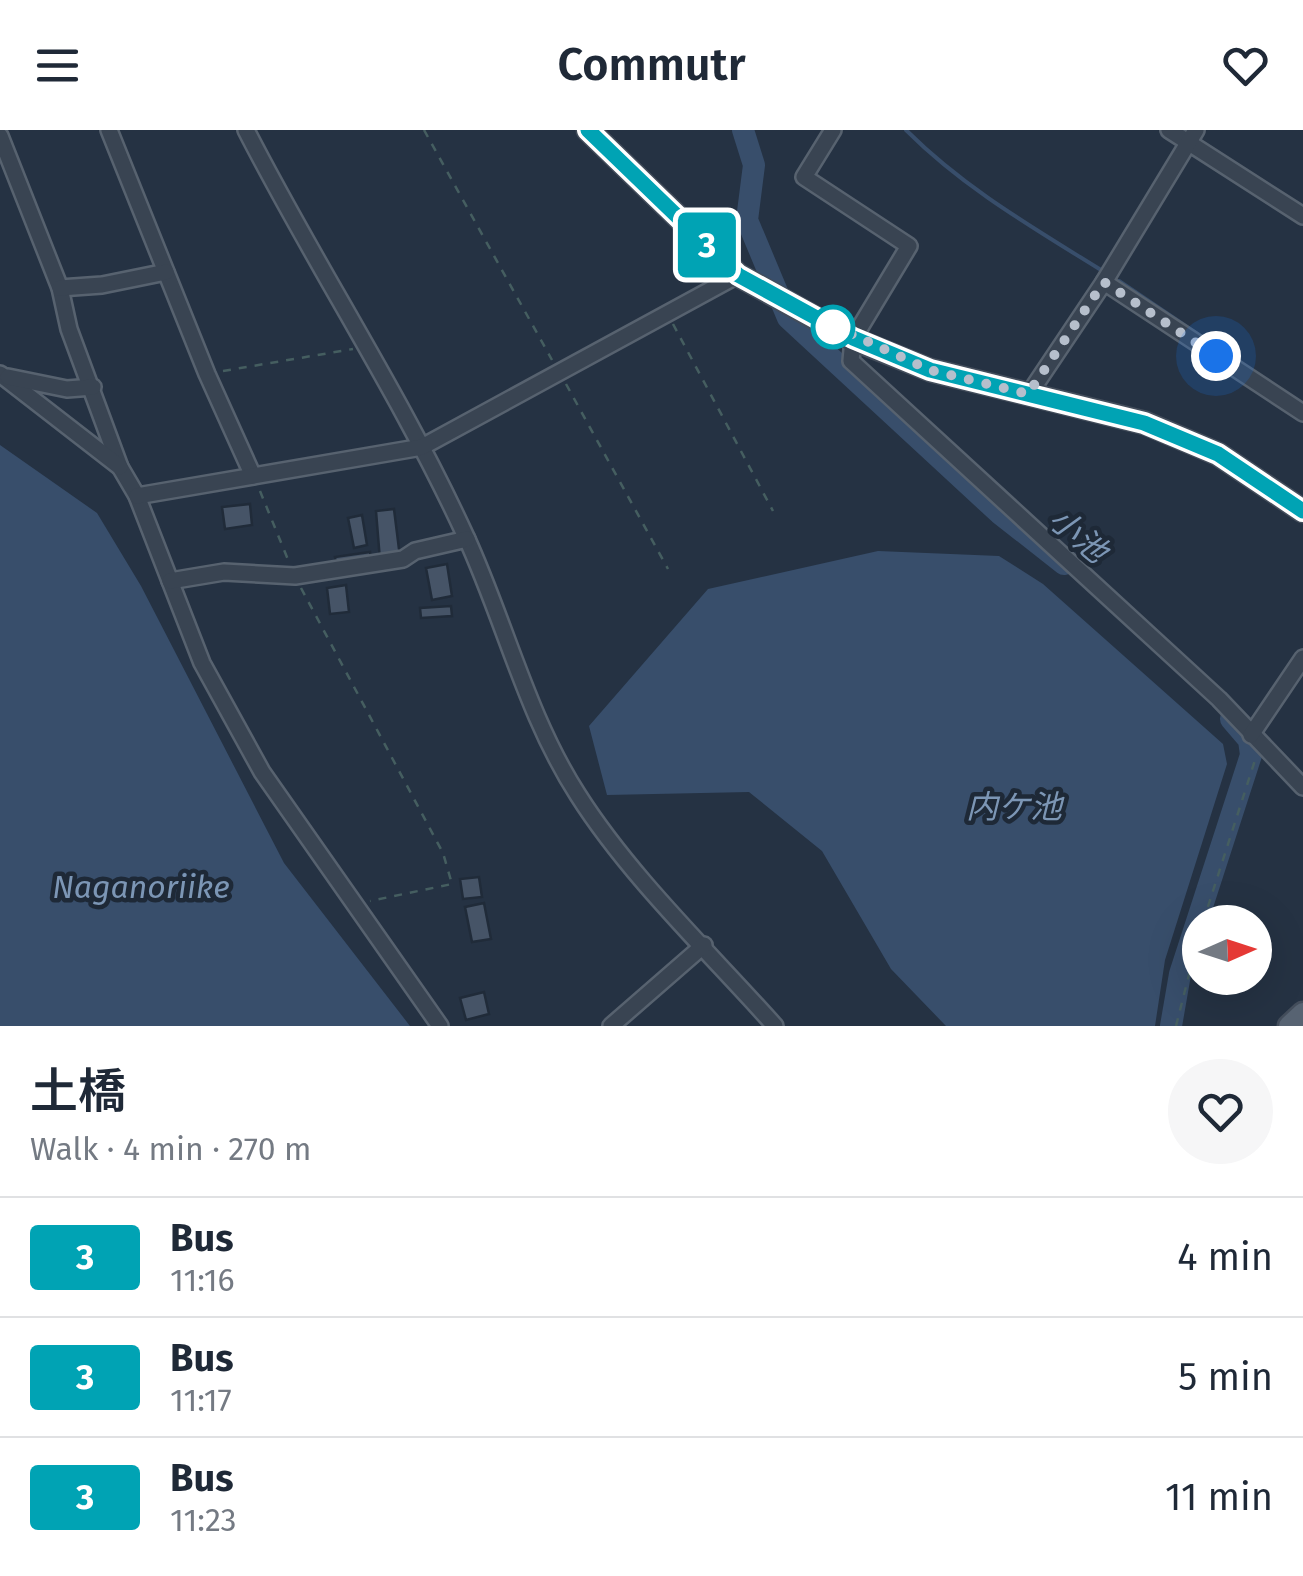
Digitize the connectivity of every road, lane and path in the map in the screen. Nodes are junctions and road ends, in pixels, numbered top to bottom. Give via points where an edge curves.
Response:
1 (110, 130) edge
2 (246, 130) edge
3 (424, 130) edge
4 (588, 130) edge
5 (833, 130) edge
6 (1168, 130) edge
7 (0, 136) edge
8 (1192, 137) edge
9 (1303, 216) edge
10 (166, 272) junction
11 (738, 275) junction
12 (1104, 282) junction
13 (60, 288) junction
14 (668, 314) junction
15 (853, 338) junction
16 (363, 347) junction
17 (559, 372) junction
18 (207, 374) junction
19 (2, 375) edge
20 (93, 387) junction
21 (1028, 394) junction
22 (1303, 413) edge
23 (422, 447) junction
24 (120, 467) junction
25 (253, 476) junction
26 (137, 496) junction
27 (1303, 511) edge
28 (773, 512) dead end
29 (467, 539) junction
30 (668, 568) dead end
31 (295, 576) junction
32 (170, 581) junction
33 (1303, 658) edge
34 (1256, 740) junction
35 (1303, 787) edge
36 (354, 904) junction
37 (1207, 905) edge
38 (704, 945) junction
39 (1184, 995) edge
40 (1303, 1013) edge
41 (440, 1026) edge
42 (611, 1026) edge
43 (775, 1026) edge
44 (1176, 1026) edge
45 (1288, 1026) edge

1 - 10 street
2 - 16 street
3 - 17 path
4 - 11 main road
5 - 15 street via 804,177 909,246
6 - 8 street
7 - 13 street
8 - 9 street
8 - 12 street
10 - 13 street
10 - 18 street
11 - 14 street
11 - 15 main road
12 - 21 street
12 - 22 street
13 - 20 street
14 - 17 street
14 - 28 path
15 - 21 main road via 930,370
15 - 34 street via 851,361 1118,603
16 - 18 path
16 - 23 street
17 - 23 street
17 - 30 path
18 - 25 street
19 - 20 street via 67,389
19 - 24 street
20 - 24 street
21 - 27 main road via 1144,423 1218,454
23 - 25 street
23 - 29 street
24 - 26 street
25 - 26 street
25 - 31 path
26 - 32 street
29 - 31 street via 415,550 403,559
29 - 38 street via 546,735 578,795
31 - 32 street via 224,572
31 - 36 path via 443,853 452,884
32 - 36 street via 202,663 262,772
33 - 34 street
34 - 35 street
34 - 37 path
36 - 41 street
38 - 42 street
38 - 43 street
39 - 44 path
40 - 45 main road

